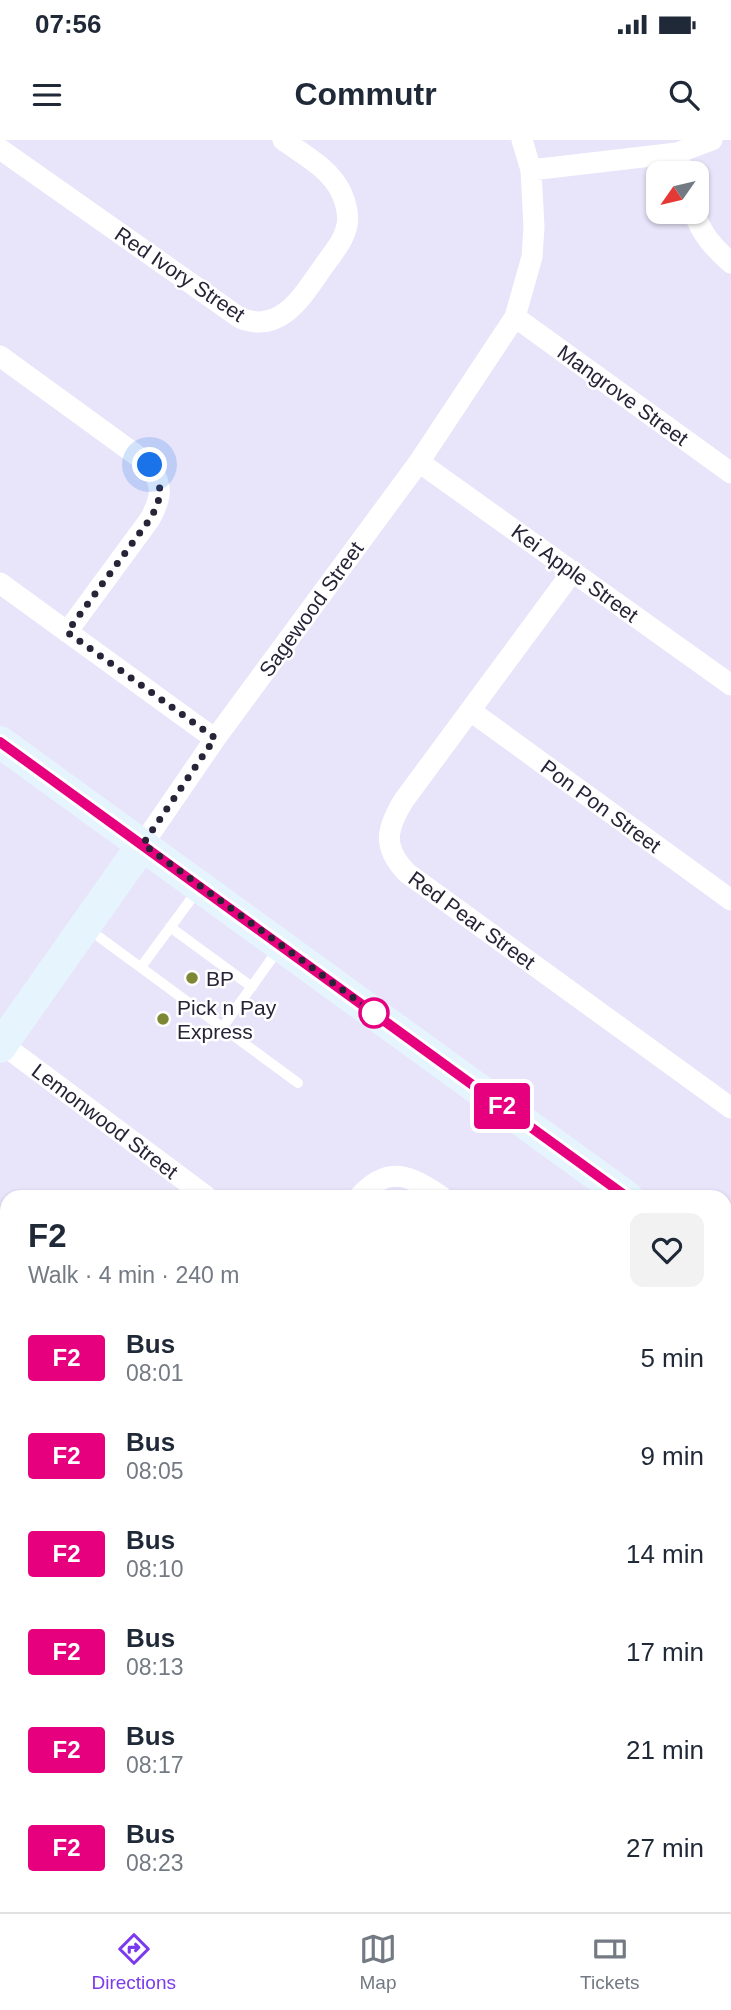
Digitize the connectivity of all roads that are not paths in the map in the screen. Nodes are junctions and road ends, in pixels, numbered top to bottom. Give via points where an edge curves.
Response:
1 (283, 140) edge
2 (522, 140) edge
3 (712, 140) edge
4 (0, 149) edge
5 (683, 161) edge
6 (646, 165) edge
7 (531, 170) junction
8 (699, 224) edge
9 (731, 263) edge
10 (515, 317) junction
11 (0, 356) edge
12 (419, 462) junction
13 (731, 473) edge
14 (573, 571) junction
15 (0, 583) edge
16 (67, 632) junction
17 (731, 685) edge
18 (471, 712) junction
19 (215, 738) junction
20 (0, 742) edge
21 (143, 844) junction
22 (201, 886) junction
23 (731, 900) edge
24 (85, 926) junction
25 (170, 927) junction
26 (281, 945) junction
27 (141, 967) junction
28 (252, 987) junction
29 (222, 1028) junction
30 (1, 1045) edge
31 (298, 1083) dead end
32 (731, 1108) edge
33 (198, 1190) edge
34 (366, 1190) edge
35 (431, 1190) edge
36 (617, 1190) edge

1 - 4 street, Red Ivory Street via 335,181 345,202 347,225 340,243 298,302 270,321 254,324
2 - 7 street, Sagewood Street
3 - 5 street
6 - 7 street
7 - 10 street, Sagewood Street via 532,257
8 - 9 street
10 - 12 street, Sagewood Street
10 - 13 street, Mangrove Street
11 - 16 street via 150,465 160,490 159,504 150,519
12 - 14 street, Kei Apple Street
12 - 19 street, Sagewood Street
14 - 17 street, Kei Apple Street
14 - 18 street, Red Pear Street
15 - 16 street
16 - 19 street
18 - 23 street, Pon Pon Street
18 - 32 street, Red Pear Street via 391,822 388,833 397,863
19 - 21 street, Sagewood Street
20 - 21 street
21 - 22 street
21 - 24 street, Sagewood Street
22 - 25 lane
22 - 26 street
24 - 27 lane
24 - 30 street, Sagewood Street
25 - 27 lane
25 - 28 lane
26 - 28 lane
26 - 36 street
27 - 29 lane
28 - 29 lane
29 - 31 lane
30 - 33 street, Lemonwood Street
34 - 35 street via 385,1176 397,1175

